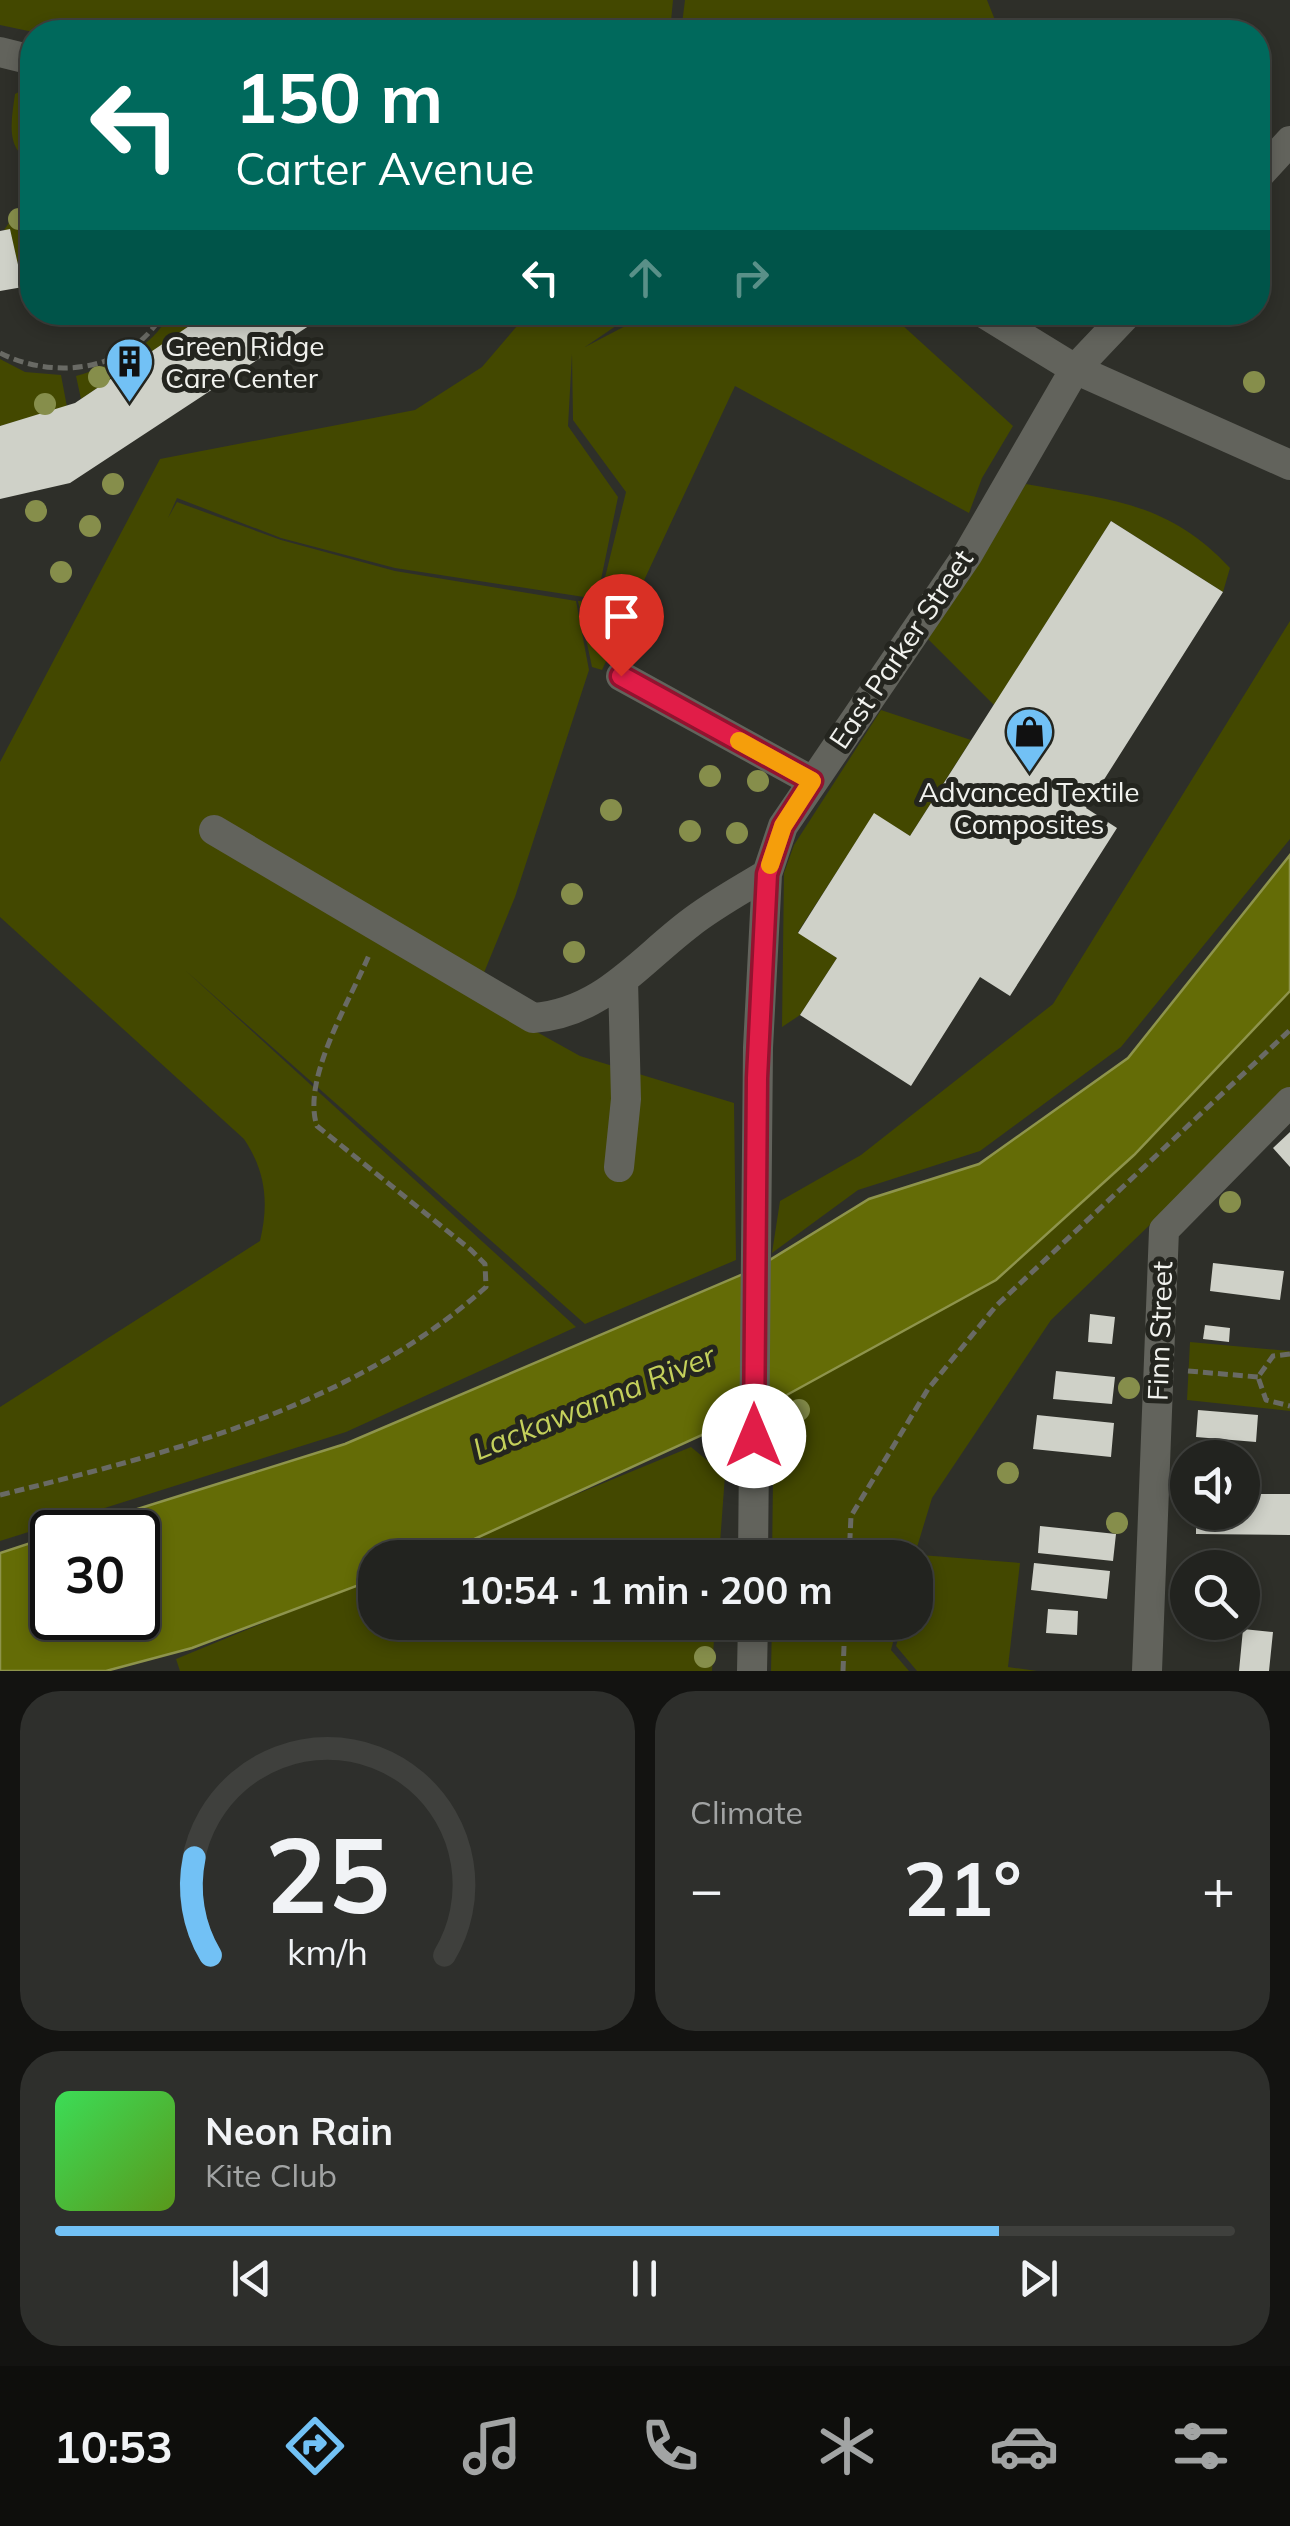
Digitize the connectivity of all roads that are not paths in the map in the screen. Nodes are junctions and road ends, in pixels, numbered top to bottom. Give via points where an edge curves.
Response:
1 (1290, 141) edge
2 (1270, 163) edge
3 (1003, 325) edge
4 (1116, 325) edge
5 (1075, 369) junction
6 (1290, 465) edge
7 (621, 676) dead end
8 (812, 781) junction
9 (214, 830) dead end
10 (767, 874) junction
11 (623, 980) junction
12 (1290, 1102) edge
13 (619, 1167) dead end
14 (753, 1540) edge
15 (753, 1640) edge
16 (752, 1671) edge
17 (1147, 1671) edge

1 - 2 street
3 - 5 street
4 - 5 street, East Parker Street
5 - 6 street
5 - 8 street, East Parker Street via 968,554
7 - 8 street
8 - 10 street, East Parker Street via 783,826
9 - 11 street via 534,1018 593,1004
10 - 11 street via 690,922
10 - 14 street, East Parker Street via 756,1137
11 - 13 street via 626,1099
12 - 17 street, Finn Street via 1164,1230
15 - 16 street

